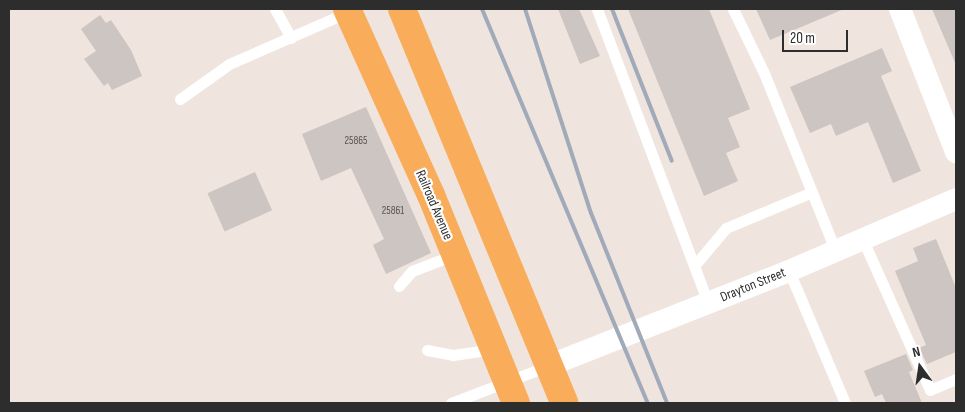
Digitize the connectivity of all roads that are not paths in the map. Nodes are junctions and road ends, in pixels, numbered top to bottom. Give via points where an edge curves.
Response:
1 (275, 9) edge
2 (402, 9) edge
3 (597, 9) edge
4 (733, 9) edge
5 (900, 9) edge
6 (347, 10) edge
7 (291, 38) junction
8 (180, 99) dead end
9 (956, 152) edge
10 (812, 192) junction
11 (956, 199) edge
12 (863, 240) junction
13 (836, 252) junction
14 (456, 254) junction
15 (694, 266) junction
16 (789, 272) junction
17 (399, 286) dead end
18 (708, 303) junction
19 (494, 349) junction
20 (427, 350) dead end
21 (548, 366) junction
22 (956, 379) edge
23 (512, 392) edge
24 (451, 403) edge
25 (564, 403) edge
26 (846, 403) edge

1 - 7 lane
2 - 21 main road
3 - 15 lane
4 - 10 lane via 764,73
5 - 9 street
6 - 7 lane
6 - 14 main road, Railroad Avenue
7 - 8 lane via 230,64
10 - 13 lane
10 - 15 lane via 726,228
11 - 12 street, Drayton Street
12 - 13 street, Drayton Street
12 - 22 lane via 930,390
13 - 16 street, Drayton Street
14 - 17 lane via 412,271
14 - 19 main road, Railroad Avenue
15 - 18 lane
16 - 18 street, Drayton Street
16 - 26 lane
18 - 21 street, Drayton Street
19 - 20 lane via 453,355
19 - 23 main road, Railroad Avenue
21 - 23 lane
21 - 25 main road
23 - 24 lane

